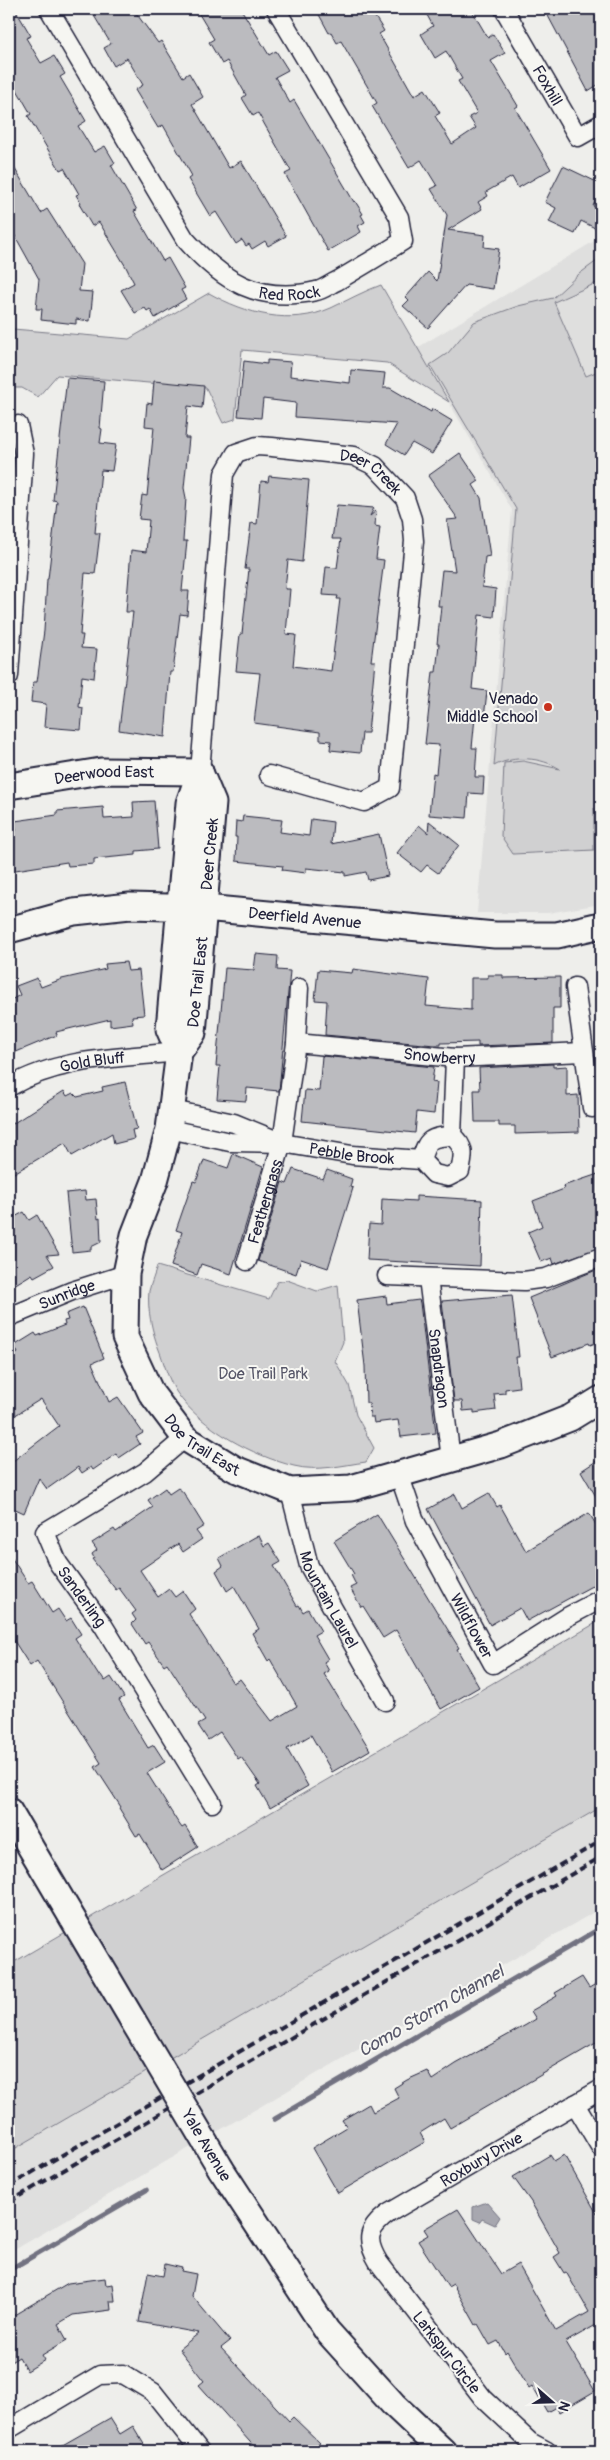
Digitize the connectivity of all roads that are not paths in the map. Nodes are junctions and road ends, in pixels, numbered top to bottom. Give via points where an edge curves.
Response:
1 (49, 9) edge
2 (276, 9) edge
3 (504, 9) edge
4 (601, 124) edge
5 (18, 426) dead end
6 (14, 510) edge
7 (9, 676) edge
8 (200, 772) junction
9 (269, 775) dead end
10 (9, 786) edge
11 (192, 908) junction
12 (601, 925) edge
13 (9, 930) edge
14 (575, 987) dead end
15 (299, 988) dead end
16 (296, 1043) junction
17 (179, 1052) junction
18 (583, 1052) junction
19 (455, 1058) junction
20 (9, 1087) edge
21 (592, 1108) dead end
22 (170, 1120) junction
23 (452, 1136) junction
24 (282, 1143) junction
25 (420, 1160) junction
26 (601, 1257) edge
27 (247, 1260) dead end
28 (126, 1274) junction
29 (387, 1276) dead end
30 (428, 1278) junction
31 (9, 1317) edge
32 (601, 1399) edge
33 (185, 1438) junction
34 (451, 1460) junction
35 (399, 1474) junction
36 (290, 1491) junction
37 (601, 1600) edge
38 (385, 1701) dead end
39 (212, 1803) dead end
40 (9, 1811) edge
41 (601, 2089) edge
42 (575, 2104) junction
43 (601, 2148) edge
44 (369, 2236) joint
45 (9, 2429) edge
46 (200, 2451) edge
47 (443, 2451) edge
48 (547, 2451) edge

1 - 2 street, Red Rock via 185,239 204,261 245,288 279,295 318,291 403,240 399,217
3 - 4 street, Foxhill via 578,138
5 - 6 street via 24,454
6 - 7 street
8 - 9 street, Deer Creek via 224,474 236,453 258,446 354,456 376,466 389,480 405,498 412,519 414,541 390,788 364,802
8 - 10 street, Deerwood East via 101,771
8 - 11 street, Deer Creek via 189,803
11 - 12 street, Deerfield Avenue via 495,935 556,935
11 - 13 street, Deerfield Avenue via 130,906 74,912
11 - 17 street, Doe Trail East via 193,1033
14 - 18 street
15 - 16 street
16 - 19 street, Snowberry
16 - 24 street
17 - 20 street, Gold Bluff via 69,1063 26,1077
17 - 22 street, Doe Trail East
18 - 19 street, Snowberry
18 - 21 street
19 - 23 street
22 - 24 street, Pebble Brook via 234,1122
22 - 28 street, Doe Trail East via 155,1181 134,1235
23 - 25 street via 434,1137 425,1146
23 - 25 street via 461,1143 464,1155 460,1171 448,1177 434,1174
24 - 25 street, Pebble Brook via 352,1155
24 - 27 street, Feathergrass
26 - 30 street via 546,1278 524,1281
28 - 31 street, Sunridge via 72,1291
28 - 33 street, Doe Trail East via 125,1337 151,1393
29 - 30 street
30 - 34 street, Snapdragon
32 - 34 street, Doe Trail East via 561,1421 501,1445
33 - 36 street, Doe Trail East via 235,1469
33 - 39 street, Sanderling via 145,1472 45,1532 58,1563 103,1625
34 - 35 street, Doe Trail East
35 - 36 street, Doe Trail East via 351,1488
35 - 37 street, Wildflower via 415,1521 494,1664 567,1617
36 - 38 street, Mountain Laurel via 309,1566
40 - 47 street, Yale Avenue, bridge via 221,2169 327,2331 393,2404
41 - 42 street, Roxbury Drive
42 - 43 street
42 - 44 street, Roxbury Drive via 389,2213 377,2221
44 - 48 street, Larkspur Circle via 370,2249 379,2263 483,2398 530,2442
45 - 46 street via 100,2375 123,2374 152,2392

